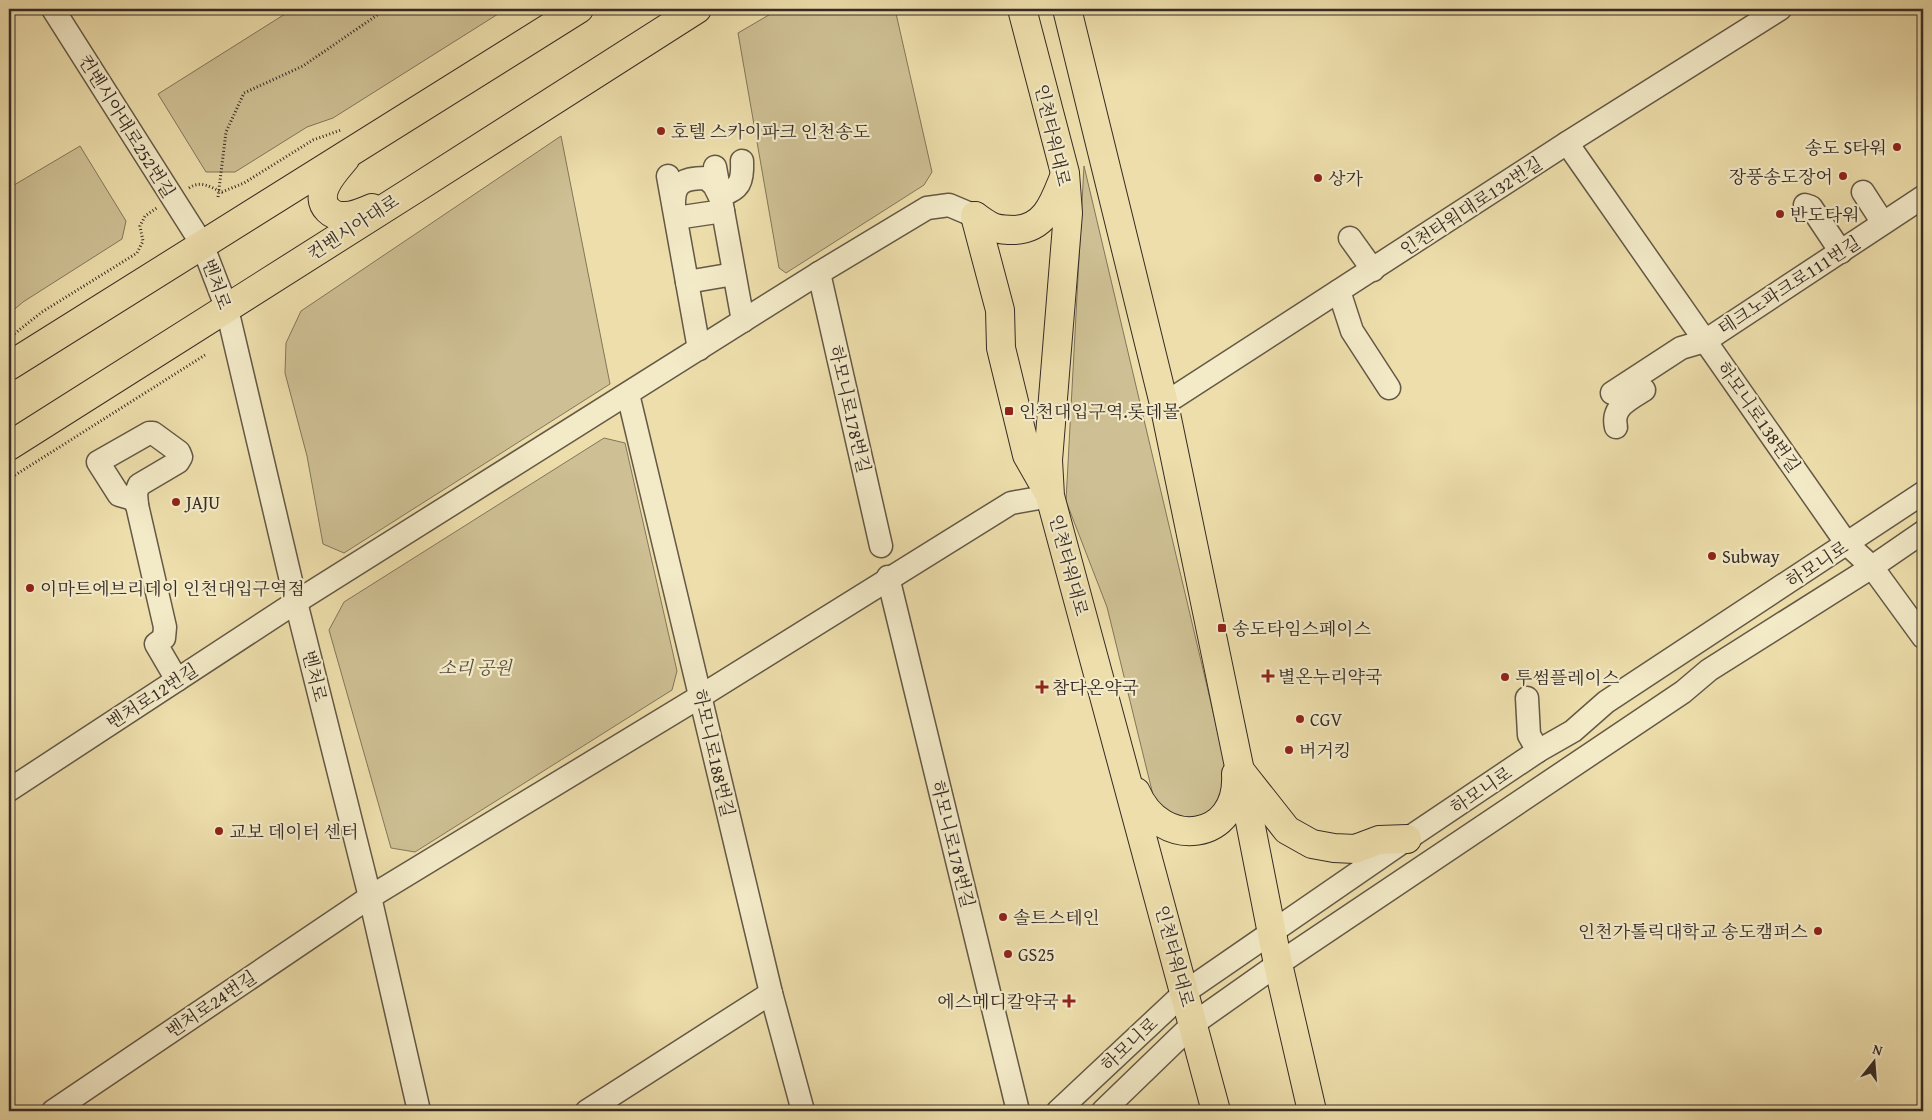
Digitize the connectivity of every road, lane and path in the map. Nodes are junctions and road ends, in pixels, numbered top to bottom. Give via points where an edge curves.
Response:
1 (53, 9) edge
2 (386, 9) edge
3 (579, 9) edge
4 (697, 9) edge
5 (1022, 9) edge
6 (1067, 9) edge
7 (1780, 9) edge
8 (352, 137) junction
9 (1567, 143) junction
10 (742, 161) dead end
11 (715, 167) dead end
12 (1065, 173) junction
13 (668, 176) dead end
14 (244, 183) junction
15 (195, 184) dead end
16 (243, 190) dead end
17 (1863, 192) dead end
18 (218, 197) dead end
19 (1923, 197) edge
20 (393, 201) junction
21 (721, 202) junction
22 (1805, 205) dead end
23 (675, 213) junction
24 (145, 216) dead end
25 (975, 216) junction
26 (1883, 223) junction
27 (1008, 230) junction
28 (1350, 238) dead end
29 (202, 244) junction
30 (1841, 252) junction
31 (986, 258) junction
32 (1373, 270) junction
33 (819, 273) junction
34 (734, 274) junction
35 (687, 282) junction
36 (1339, 291) junction
37 (227, 309) junction
38 (743, 321) junction
39 (9, 338) edge
40 (1705, 341) junction
41 (699, 349) junction
42 (205, 355) dead end
43 (9, 366) edge
44 (1389, 388) dead end
45 (1612, 392) dead end
46 (628, 394) junction
47 (1164, 404) junction
48 (1616, 427) dead end
49 (9, 446) edge
50 (9, 479) edge
51 (1923, 493) edge
52 (1050, 496) junction
53 (137, 505) dead end
54 (1923, 532) edge
55 (1847, 544) junction
56 (881, 546) dead end
57 (1872, 567) junction
58 (888, 577) junction
59 (296, 602) junction
60 (1923, 637) edge
61 (177, 680) junction
62 (701, 696) junction
63 (1527, 698) dead end
64 (1538, 751) junction
65 (1122, 761) junction
66 (1237, 762) junction
67 (9, 790) edge
68 (1407, 839) junction
69 (370, 897) junction
70 (1272, 934) junction
71 (1278, 964) junction
72 (1185, 992) junction
73 (771, 993) junction
74 (1193, 1024) junction
75 (52, 1111) edge
76 (419, 1111) edge
77 (587, 1111) edge
78 (803, 1111) edge
79 (1018, 1111) edge
80 (1058, 1111) edge
81 (1103, 1111) edge
82 (1216, 1111) edge
83 (1312, 1111) edge

1 - 29 street, 컨벤시아대로252번길
2 - 18 path via 303,66 244,93 226,132
3 - 8 main road
4 - 20 main road, 컨벤시아대로
5 - 12 main road, 인천타워대로
6 - 47 main road
7 - 9 street, 인천타워대로132번길
8 - 14 path via 340,131 313,140
8 - 20 main road via 324,189 322,198 326,208 343,217
8 - 29 main road
9 - 32 street, 인천타워대로132번길
9 - 40 street, 하모니로138번길
10 - 21 street via 742,176 737,187
11 - 21 street
12 - 27 main road via 1054,201 1042,219 1028,229
12 - 52 main road, 인천타워대로 via 1068,213 1048,460
13 - 23 street
14 - 15 path via 222,192 202,183
14 - 16 path
17 - 26 street
19 - 26 street, 테크노파크로111번길
20 - 37 main road, 컨벤시아대로
21 - 23 street
21 - 23 street via 714,185 706,178 685,181 678,186 674,196
21 - 34 street
22 - 30 street via 1811,207
23 - 35 street
24 - 39 path via 140,226 143,241 136,253 42,312
25 - 27 main road via 994,228
25 - 31 main road
25 - 33 street, 벤처로12번길 via 949,205 927,208
26 - 30 street, 테크노파크로111번길
27 - 31 main road via 995,236 989,244
28 - 32 street
29 - 37 street, 벤처로
29 - 43 main road
30 - 40 street, 테크노파크로111번길
31 - 52 main road via 1000,310 1001,348 1027,455
32 - 36 street, 인천타워대로132번길
33 - 38 street, 벤처로12번길
33 - 56 street, 하모니로178번길
34 - 35 street
34 - 38 street
35 - 41 street
36 - 44 street via 1352,331
36 - 47 street, 인천타워대로132번길
37 - 49 main road, 컨벤시아대로
37 - 59 street, 벤처로
38 - 41 street, 벤처로12번길
40 - 45 street via 1681,348
40 - 48 street via 1689,360 1620,406 1616,413
40 - 55 street, 하모니로138번길
41 - 46 street, 벤처로12번길
42 - 50 path
46 - 59 street, 벤처로12번길
46 - 62 street, 하모니로188번길
47 - 66 main road
51 - 55 street, 하모니로
52 - 58 street, 벤처로24번길 via 1011,503
52 - 65 main road, 인천타워대로
53 - 61 street via 165,627 164,638 156,644
54 - 57 street, 하모니로
55 - 57 street, 하모니로138번길
55 - 64 street, 하모니로 via 1606,702 1573,730
57 - 60 street, 하모니로138번길
57 - 71 street, 하모니로 via 1709,670 1683,692
58 - 62 street, 벤처로24번길
58 - 79 street, 하모니로178번길
59 - 61 street, 벤처로12번길
59 - 69 street, 벤처로
61 - 67 street, 벤처로12번길
62 - 69 street, 벤처로24번길
62 - 73 street, 하모니로188번길
63 - 64 street via 1529,735
64 - 68 street, 하모니로
65 - 66 main road via 1144,808 1153,817 1165,826 1196,832 1220,820 1229,807 1234,795
65 - 72 main road, 인천타워대로
66 - 68 main road via 1287,830 1312,844 1355,849 1379,840
66 - 70 main road
68 - 70 street, 하모니로
69 - 75 street, 벤처로24번길
69 - 76 street, 벤처로
70 - 71 main road
70 - 72 street, 하모니로
71 - 74 street, 하모니로
71 - 83 main road
72 - 74 main road, 인천타워대로
72 - 80 street, 하모니로
73 - 77 street
73 - 78 street, 하모니로188번길
74 - 81 street, 하모니로
74 - 82 main road, 인천타워대로

